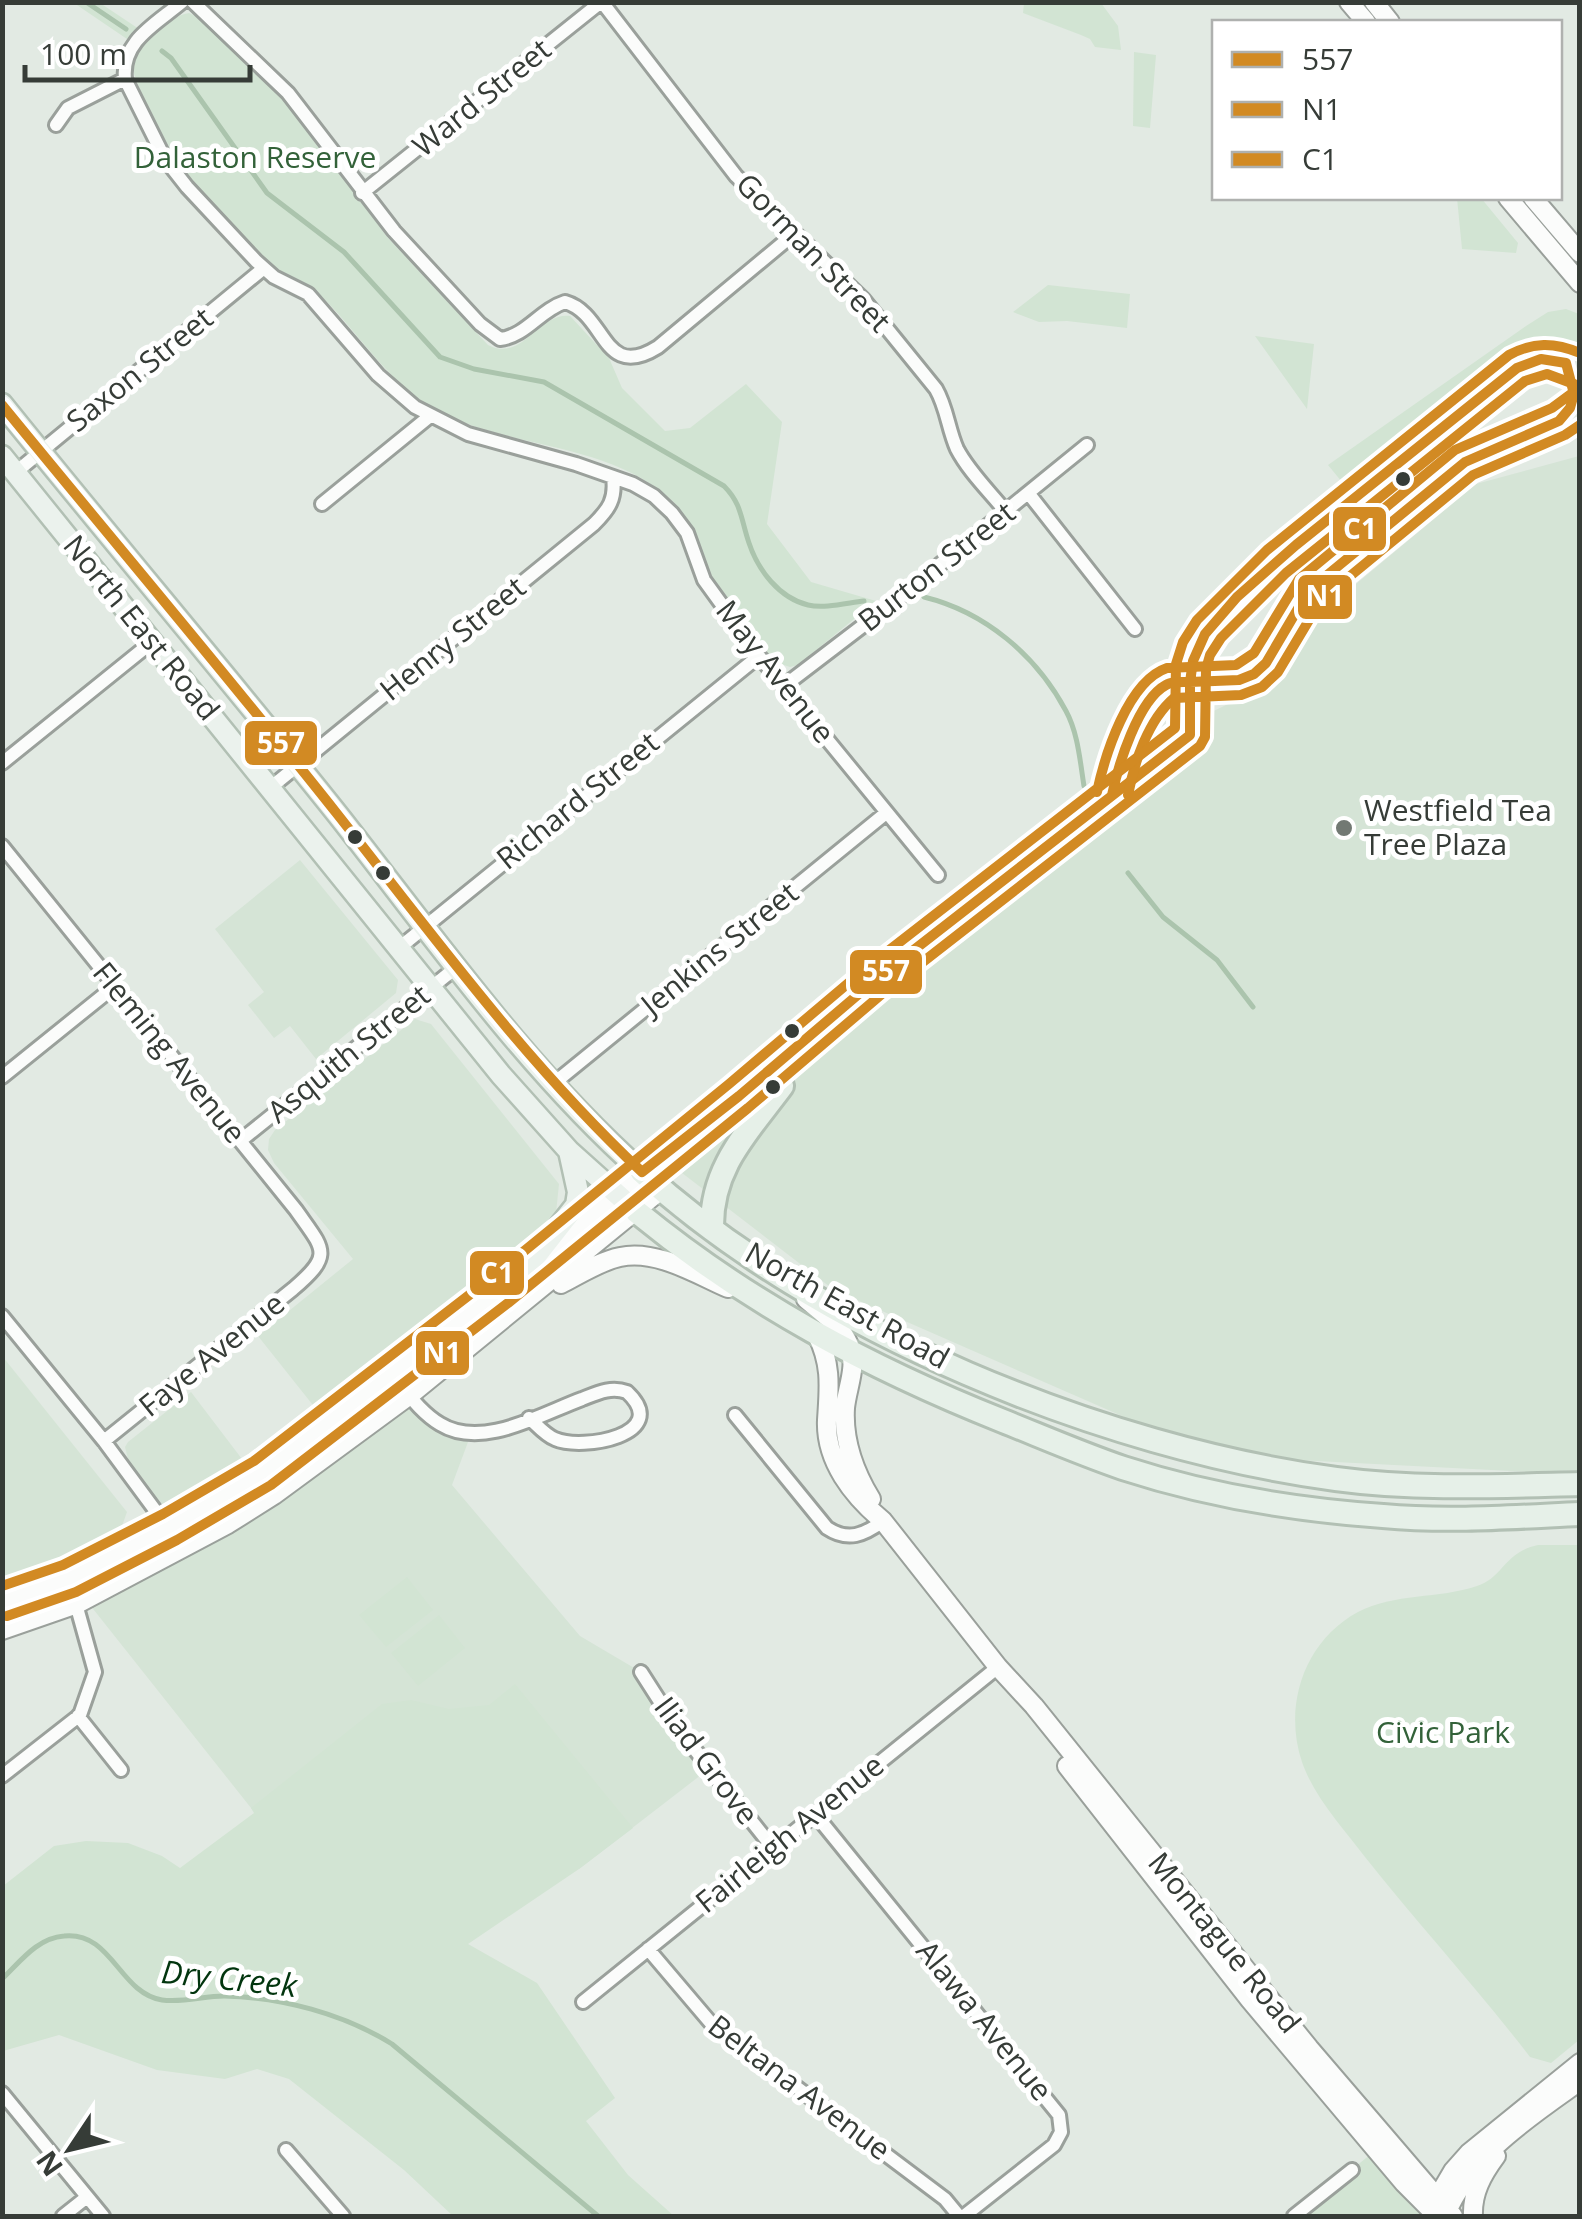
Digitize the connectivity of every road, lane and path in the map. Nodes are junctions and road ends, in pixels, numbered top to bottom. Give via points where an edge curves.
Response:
1 (182, 2) edge
2 (193, 2) edge
3 (602, 2) edge
4 (124, 73) junction
5 (56, 125) dead end
6 (362, 194) junction
7 (1510, 200) edge
8 (1536, 200) edge
9 (795, 233) junction
10 (1580, 253) edge
11 (264, 268) junction
12 (1580, 283) edge
13 (2, 404) edge
14 (430, 416) junction
15 (1087, 445) dead end
16 (40, 452) junction
17 (9, 464) edge
18 (614, 477) junction
19 (1029, 494) junction
20 (322, 504) dead end
21 (1006, 512) junction
22 (1135, 629) dead end
23 (152, 642) junction
24 (759, 656) junction
25 (784, 686) junction
26 (2, 763) edge
27 (297, 764) junction
28 (270, 788) junction
29 (886, 813) junction
30 (2, 846) edge
31 (938, 875) dead end
32 (425, 926) junction
33 (399, 948) junction
34 (458, 966) junction
35 (115, 986) junction
36 (431, 988) junction
37 (2, 1077) edge
38 (553, 1084) junction
39 (782, 1086) dead end
40 (240, 1141) junction
41 (569, 1151) junction
42 (642, 1172) junction
43 (662, 1189) junction
44 (616, 1194) junction
45 (637, 1212) junction
46 (712, 1228) junction
47 (318, 1267) joint
48 (767, 1267) junction
49 (525, 1270) junction
50 (535, 1296) junction
51 (765, 1304) junction
52 (2, 1316) edge
53 (816, 1335) junction
54 (853, 1354) junction
55 (391, 1374) junction
56 (410, 1396) junction
57 (735, 1415) dead end
58 (529, 1418) junction
59 (1088, 1420) junction
60 (104, 1441) junction
61 (1077, 1451) junction
62 (1580, 1484) edge
63 (1580, 1514) edge
64 (882, 1522) junction
65 (170, 1527) junction
66 (183, 1548) junction
67 (68, 1579) junction
68 (2, 1602) edge
69 (77, 1604) junction
70 (2, 1630) edge
71 (998, 1667) junction
72 (641, 1672) dead end
73 (78, 1716) junction
74 (121, 1770) dead end
75 (2, 1776) edge
76 (815, 1814) junction
77 (773, 1848) junction
78 (648, 1949) junction
79 (584, 2002) dead end
80 (1580, 2062) edge
81 (1576, 2083) edge
82 (2, 2094) edge
83 (286, 2150) dead end
84 (1352, 2170) dead end
85 (87, 2197) junction
86 (1442, 2211) edge
87 (64, 2216) edge
88 (103, 2216) edge
89 (343, 2216) edge
90 (961, 2216) edge
91 (1294, 2216) edge
92 (1473, 2216) edge

1 - 4 street via 131,44
2 - 6 street via 288,93
3 - 6 street, Ward Street
3 - 9 street, Gorman Street via 736,176
4 - 5 street via 68,108
4 - 11 street, May Avenue via 171,168
6 - 9 street via 492,336 515,336 564,302 574,304 623,357 635,359
7 - 12 main road
8 - 10 main road
9 - 21 street, Gorman Street via 864,299 936,389 960,454
11 - 14 street, May Avenue via 308,294 378,375
11 - 16 street, Saxon Street
13 - 16 main road, North East Road
14 - 18 street, May Avenue via 468,434
14 - 20 street
15 - 19 street, Burton Street
16 - 17 street, Saxon Street
16 - 27 main road, North East Road
17 - 23 main road, North East Road
18 - 24 street, May Avenue via 672,513 704,580
18 - 27 street, Henry Street via 612,503 594,524
19 - 21 street, Burton Street
19 - 22 street
21 - 25 street, Burton Street
23 - 26 street
23 - 28 main road, North East Road
24 - 25 street, May Avenue
24 - 32 street, Richard Street
25 - 29 street, May Avenue
27 - 28 street, Henry Street
27 - 32 main road, North East Road
28 - 33 main road, North East Road
29 - 31 street, May Avenue
29 - 38 street, Jenkins Street
30 - 35 street, Fleming Avenue
32 - 33 street, Richard Street
32 - 34 main road, North East Road
33 - 36 main road, North East Road
34 - 36 street, Asquith Street
34 - 38 main road, North East Road
35 - 37 street
35 - 40 street, Fleming Avenue
36 - 40 street, Asquith Street
36 - 41 main road, North East Road
38 - 42 main road, North East Road
39 - 46 highway via 722,1168
40 - 47 street, Fleming Avenue via 318,1242
41 - 44 main road, North East Road
41 - 49 main road via 576,1205
42 - 43 highway, North East Road
42 - 44 main road
43 - 45 main road
43 - 46 highway, North East Road
44 - 45 main road, North East Road
44 - 49 main road
45 - 50 main road
45 - 51 highway, North East Road
46 - 48 highway, North East Road
47 - 60 street, Faye Avenue
48 - 54 main road via 840,1328
48 - 59 highway, North East Road via 914,1348
49 - 55 main road
50 - 51 main road via 620,1256 643,1256
50 - 56 main road
51 - 53 highway, North East Road
52 - 60 street
53 - 54 highway, North East Road
53 - 64 main road, Montague Road via 831,1376 827,1421 833,1456
54 - 61 highway, North East Road
54 - 64 main road, Montague Road via 846,1433
55 - 56 street
55 - 65 main road via 262,1473
56 - 58 street via 438,1423 472,1434
56 - 66 main road via 274,1495
57 - 64 street via 828,1528 853,1536
58 - 58 street via 605,1390 619,1389 639,1409 629,1434 619,1438 570,1442 550,1437
59 - 61 highway
59 - 62 highway, North East Road via 1232,1460 1339,1480
60 - 65 street
61 - 63 highway, North East Road via 1176,1482 1284,1505 1436,1519
64 - 71 main road, Montague Road
65 - 66 street
65 - 67 main road
66 - 69 main road
67 - 68 main road
67 - 69 street
69 - 70 main road
69 - 73 street via 96,1672
71 - 76 street, Fairleigh Avenue
71 - 86 main road, Montague Road
72 - 77 street, Iliad Grove
73 - 74 street
73 - 75 street
76 - 77 street, Fairleigh Avenue
76 - 90 street, Alawa Avenue via 1059,2116 1054,2145
77 - 78 street, Fairleigh Avenue
78 - 79 street, Fairleigh Avenue
78 - 90 street, Beltana Avenue via 710,2022
80 - 86 main road via 1469,2153
81 - 86 main road via 1492,2148
81 - 92 main road via 1497,2155 1479,2182
82 - 85 street
83 - 89 street
84 - 91 street
85 - 87 street
85 - 88 street

